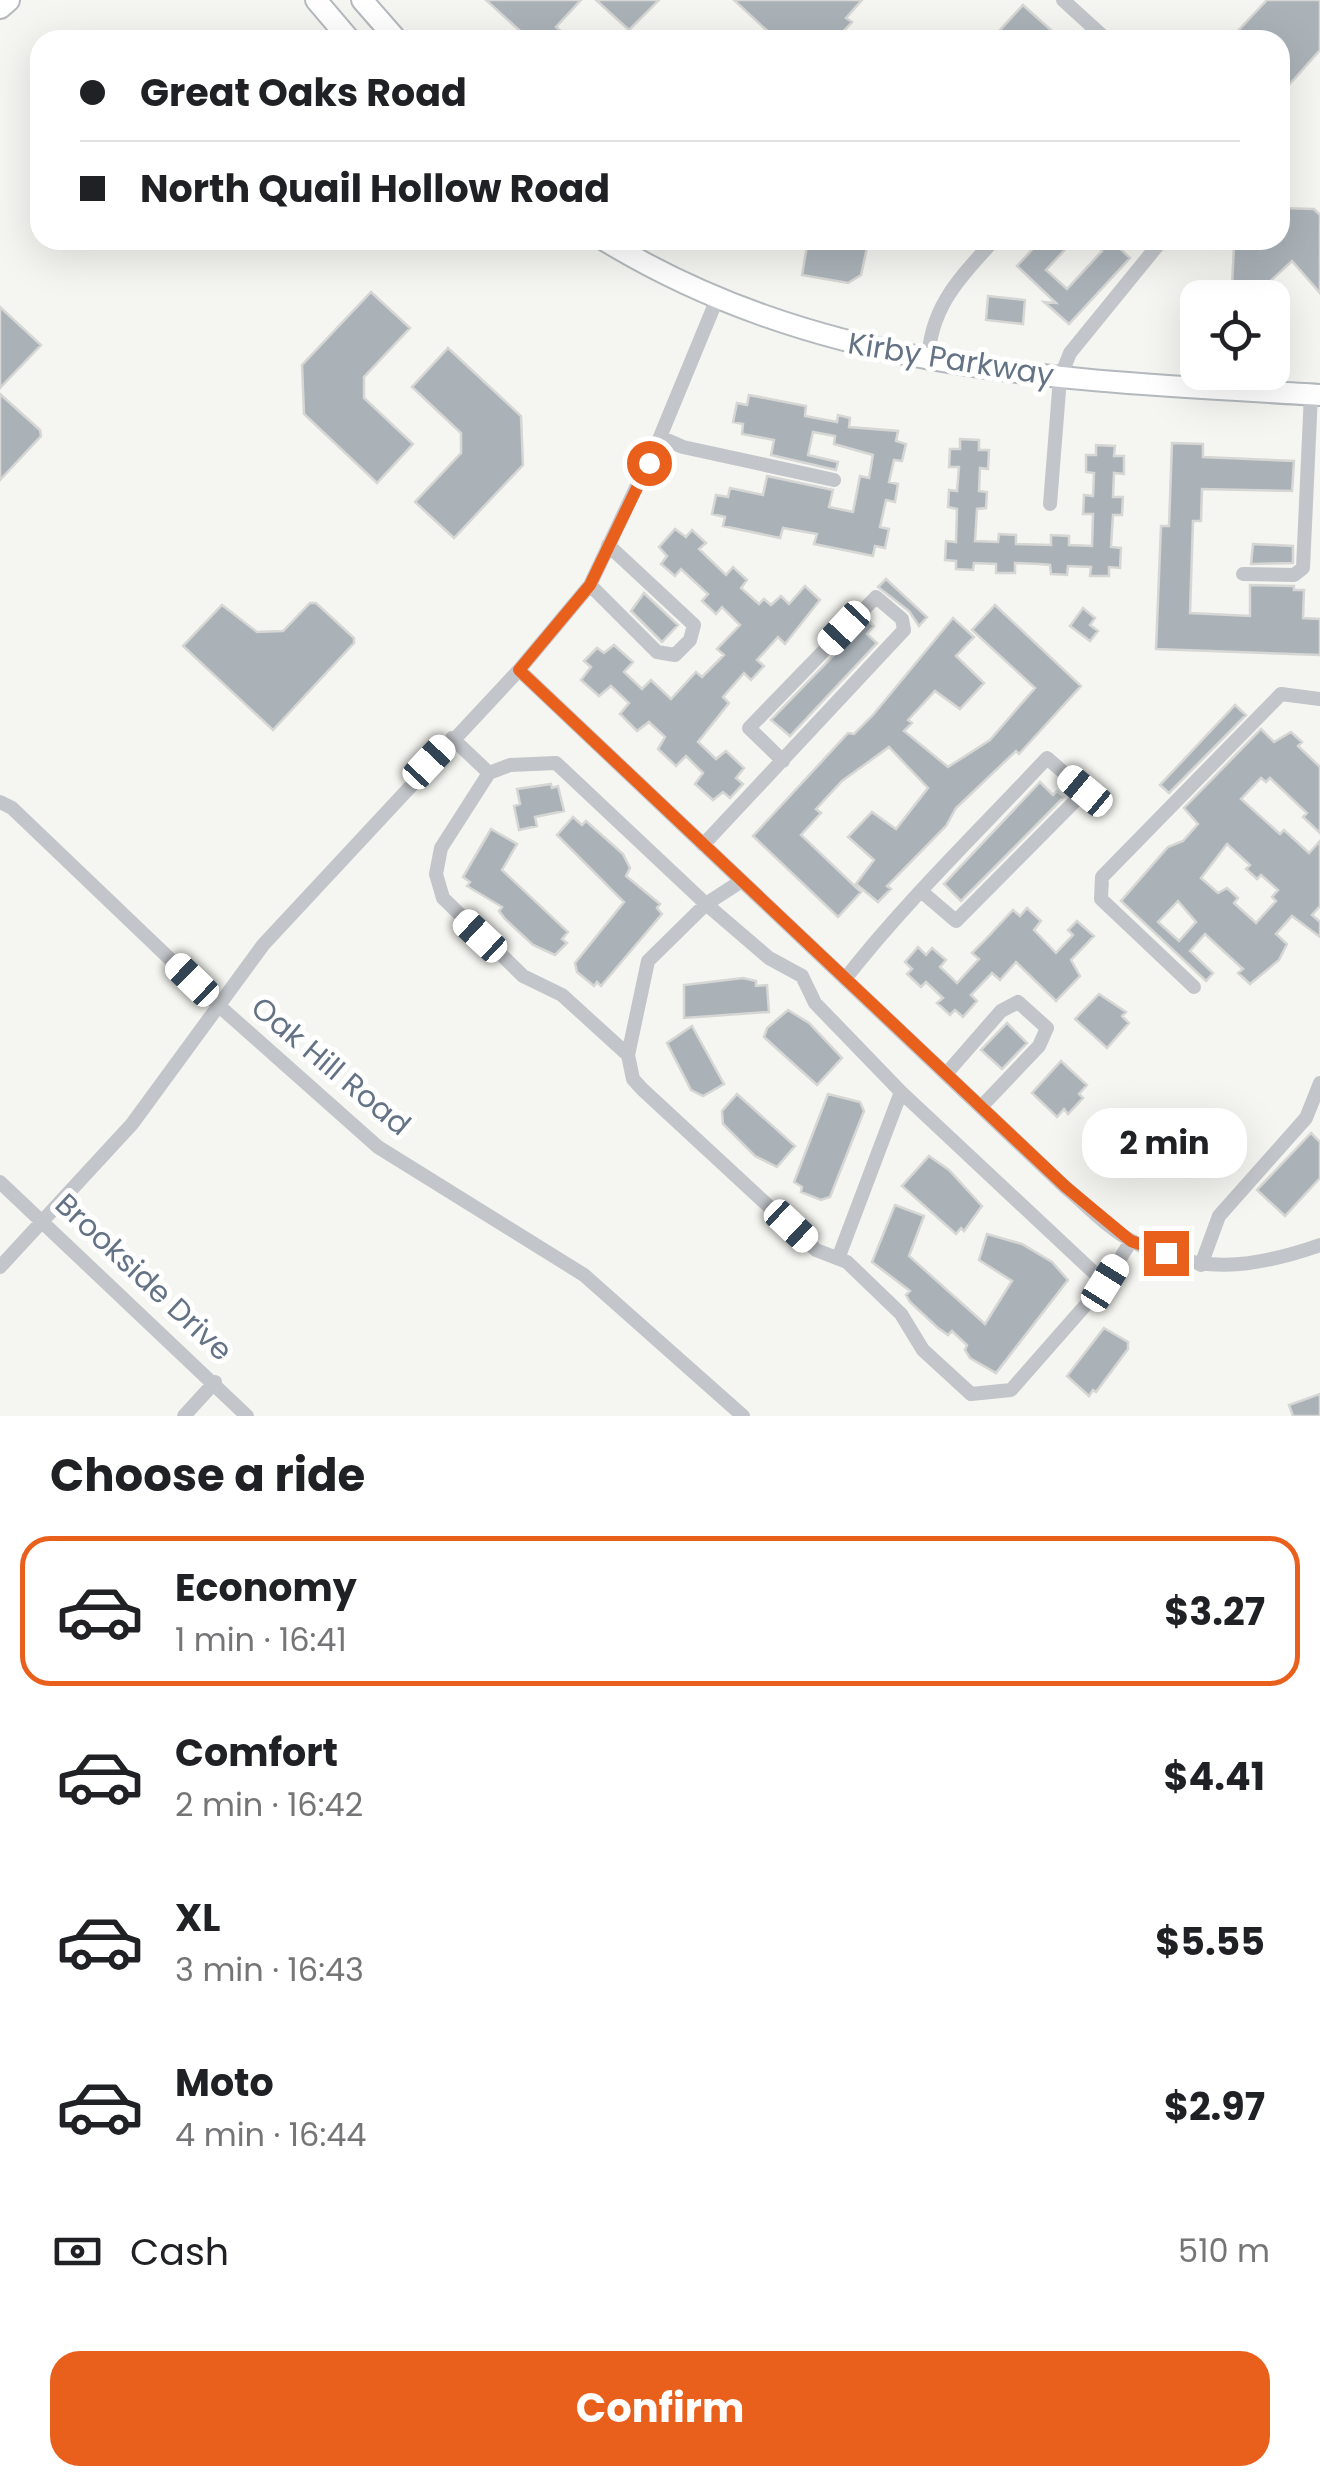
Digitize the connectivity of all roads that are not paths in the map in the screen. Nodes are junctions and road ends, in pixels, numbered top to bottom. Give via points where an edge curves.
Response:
1 (8, 0) edge
2 (316, 0) edge
3 (362, 0) edge
4 (1063, 0) edge
5 (0, 7) edge
6 (342, 30) edge
7 (388, 30) edge
8 (1095, 30) edge
9 (623, 250) edge
10 (985, 250) edge
11 (1154, 250) edge
12 (717, 299) junction
13 (928, 362) junction
14 (1060, 378) junction
15 (1316, 394) edge
16 (660, 437) junction
17 (834, 480) dead end
18 (1050, 504) dead end
19 (608, 546) junction
20 (1243, 574) dead end
21 (590, 585) junction
22 (519, 670) junction
23 (1320, 699) edge
24 (452, 738) junction
25 (783, 761) junction
26 (489, 773) junction
27 (0, 802) edge
28 (703, 845) junction
29 (740, 882) junction
30 (922, 892) junction
31 (706, 904) junction
32 (845, 980) junction
33 (1194, 987) dead end
34 (218, 1005) junction
35 (628, 1055) junction
36 (946, 1074) junction
37 (1320, 1084) edge
38 (901, 1092) junction
39 (981, 1107) junction
40 (0, 1182) edge
41 (45, 1222) junction
42 (1131, 1241) junction
43 (1320, 1246) edge
44 (840, 1256) junction
45 (1201, 1265) junction
46 (0, 1267) edge
47 (1105, 1283) junction
48 (215, 1382) junction
49 (184, 1416) edge
50 (247, 1416) edge
51 (743, 1416) edge

1 - 5 main road
2 - 6 main road
3 - 7 main road
4 - 8 street
9 - 12 main road, Kirby Parkway
10 - 13 street via 929,328
11 - 14 street via 1070,353
12 - 13 main road, Kirby Parkway via 798,330
12 - 16 street
13 - 14 main road, Kirby Parkway
14 - 15 main road, Kirby Parkway
14 - 18 street
15 - 20 street via 1303,568 1294,575
16 - 17 street
16 - 19 street
19 - 21 street
19 - 21 street via 694,625 690,640 675,654 656,652
21 - 22 street
22 - 24 street
22 - 28 street
23 - 33 street via 1281,694 1102,877 1101,899
24 - 26 street
24 - 34 street via 263,945
25 - 25 street via 904,630 902,619 876,597 749,728
25 - 28 street
26 - 31 street via 556,763
26 - 35 street via 441,848 436,874 443,898 523,976 562,995
27 - 34 street, Oak Hill Road
28 - 29 street
29 - 31 street
29 - 32 street
30 - 30 street via 1047,758 1085,791 956,922
30 - 32 street
31 - 35 street via 648,961
31 - 38 street via 802,976 815,1003
32 - 36 street
34 - 41 street via 132,1124
34 - 51 street, Oak Hill Road via 378,1147 584,1275
35 - 44 street via 642,1088 816,1250
36 - 39 street
36 - 39 street via 1018,1002 1047,1028 1039,1046
37 - 45 street via 1306,1118 1219,1216
38 - 44 street
38 - 47 street
39 - 42 street
40 - 41 street, Brookside Drive
41 - 46 street
41 - 48 street, Brookside Drive
42 - 45 street
42 - 47 street
43 - 45 street via 1264,1265
44 - 47 street via 972,1394 1011,1390
48 - 49 street
48 - 50 street, Brookside Drive

